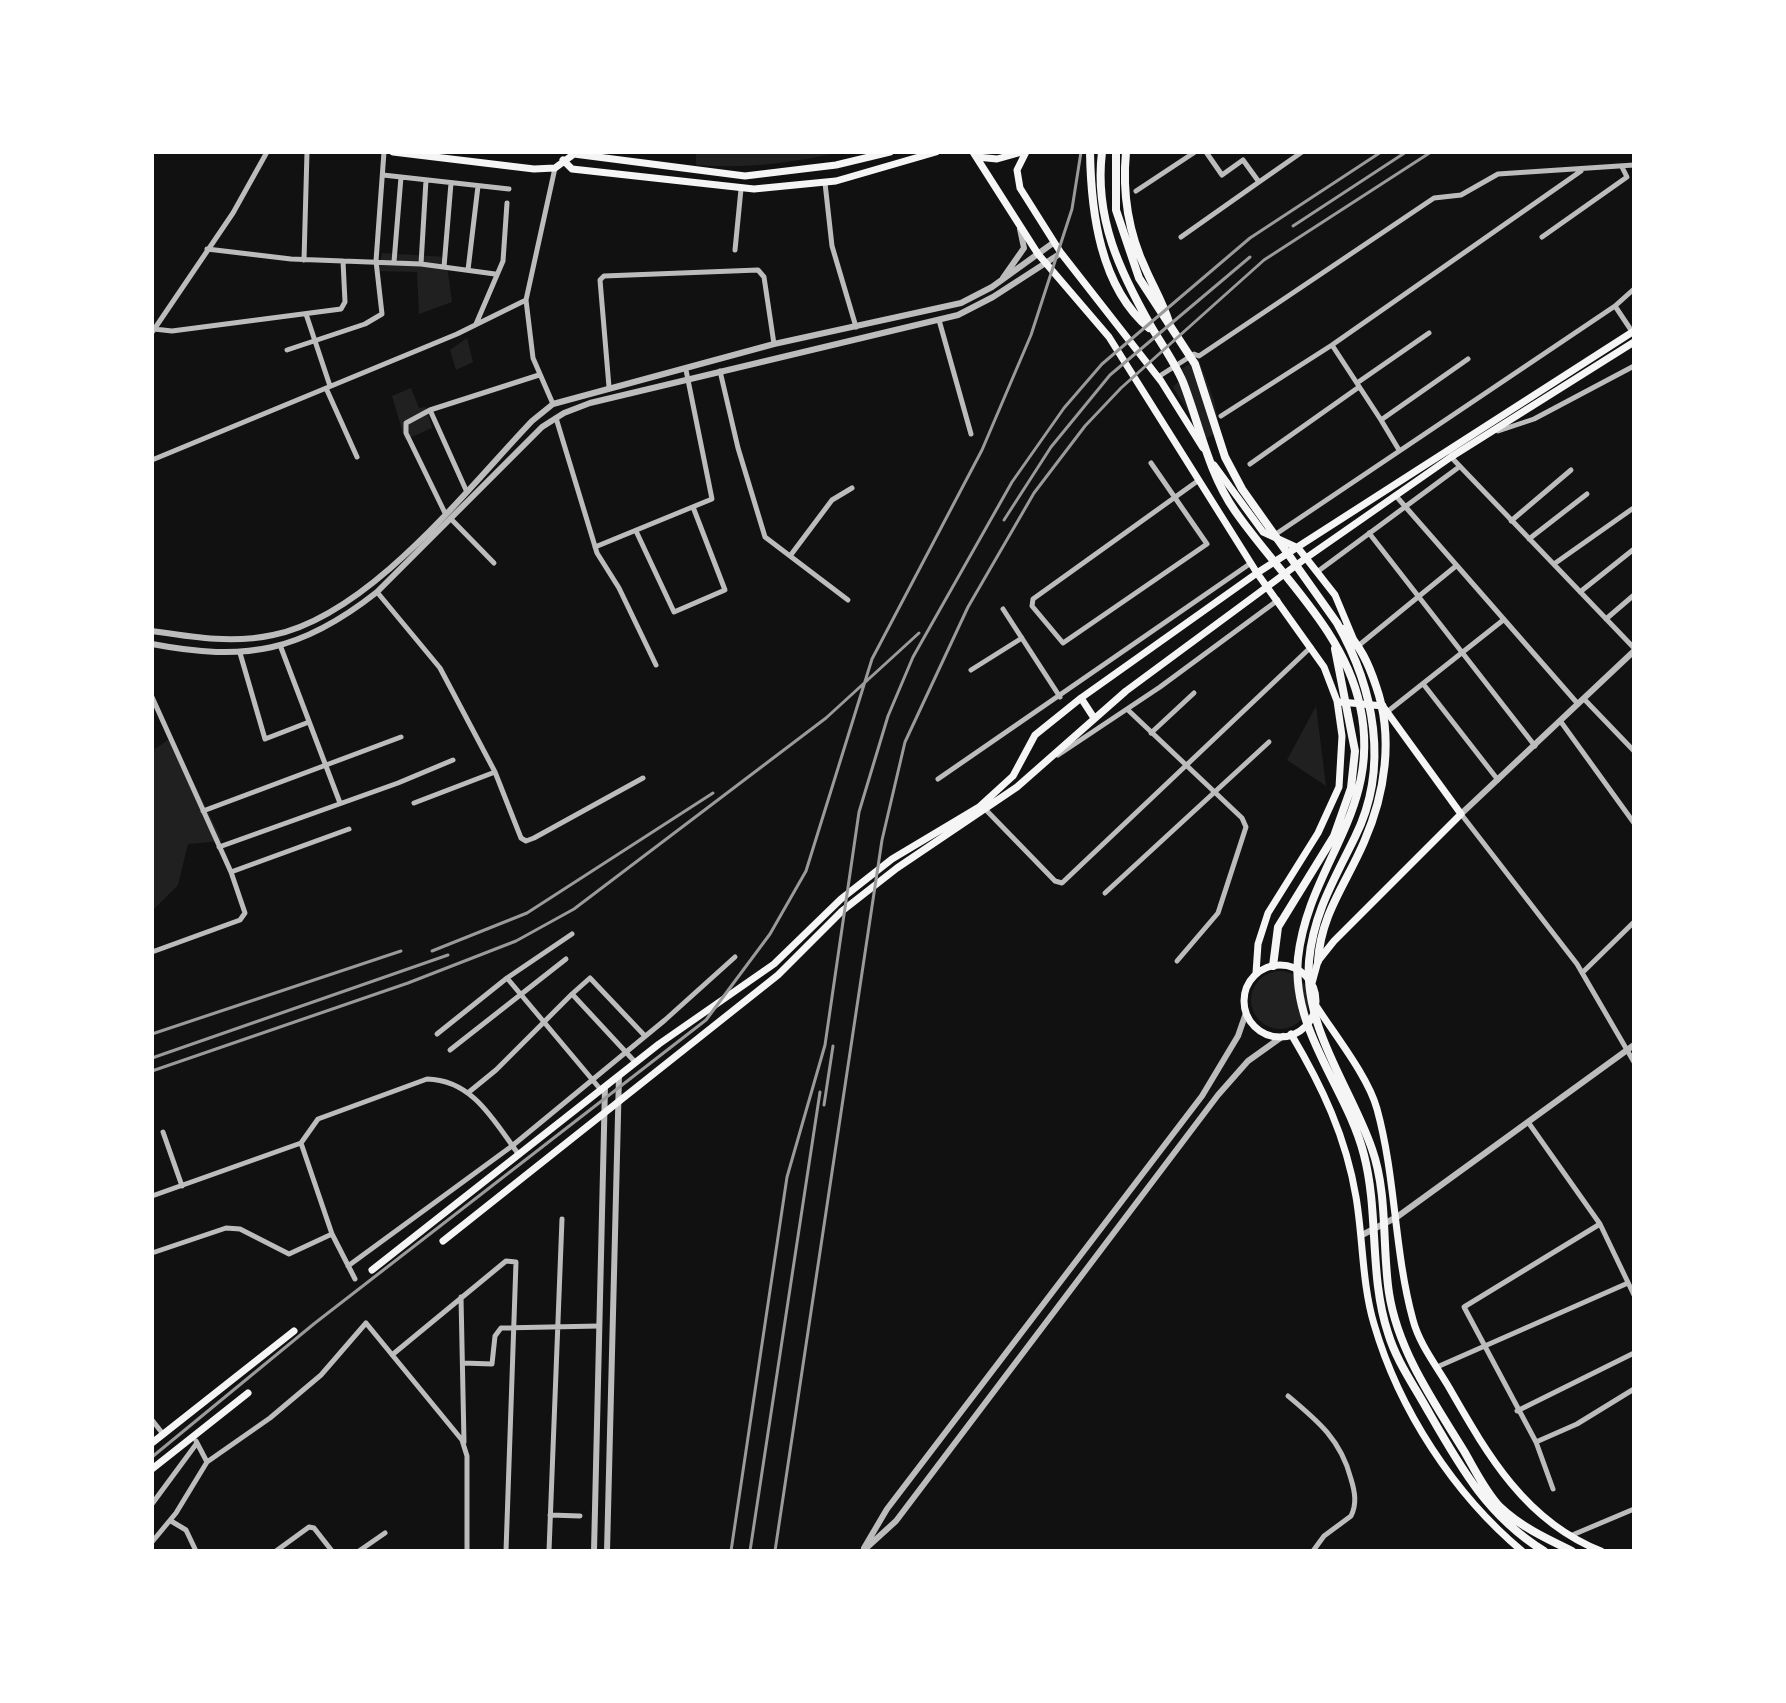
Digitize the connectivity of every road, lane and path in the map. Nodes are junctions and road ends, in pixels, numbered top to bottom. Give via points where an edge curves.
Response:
1 (267, 152) edge
2 (307, 152) edge
3 (384, 152) edge
4 (393, 152) edge
5 (556, 152) edge
6 (890, 152) edge
7 (936, 152) edge
8 (1024, 152) edge
9 (1090, 152) edge
10 (1102, 152) edge
11 (1116, 152) edge
12 (1126, 152) edge
13 (1195, 152) edge
14 (1206, 152) edge
15 (1302, 152) edge
16 (975, 155) edge
17 (563, 160) junction
18 (1634, 165) edge
19 (1621, 166) junction
20 (555, 168) junction
21 (1582, 170) junction
22 (383, 175) junction
23 (753, 176) junction
24 (401, 177) junction
25 (426, 180) junction
26 (1259, 182) junction
27 (451, 183) junction
28 (825, 183) junction
29 (478, 186) junction
30 (509, 189) dead end
31 (741, 189) junction
32 (754, 189) junction
33 (1136, 191) dead end
34 (507, 203) dead end
35 (1020, 229) junction
36 (1181, 237) dead end
37 (1542, 237) dead end
38 (1053, 243) junction
39 (207, 249) junction
40 (735, 250) dead end
41 (1061, 253) junction
42 (1038, 254) junction
43 (304, 260) junction
44 (343, 261) junction
45 (376, 261) junction
46 (394, 262) junction
47 (421, 264) junction
48 (1046, 264) junction
49 (444, 267) junction
50 (468, 270) junction
51 (495, 274) junction
52 (1001, 281) junction
53 (1634, 289) edge
54 (526, 300) junction
55 (1615, 306) junction
56 (306, 314) junction
57 (939, 320) junction
58 (475, 325) junction
59 (856, 327) junction
60 (153, 330) edge
61 (1171, 331) junction
62 (1633, 332) edge
63 (1429, 333) dead end
64 (1156, 334) junction
65 (313, 341) junction
66 (1634, 342) edge
67 (774, 344) junction
68 (1332, 345) junction
69 (287, 350) dead end
70 (1468, 359) dead end
71 (1634, 366) edge
72 (720, 370) junction
73 (687, 374) junction
74 (1156, 374) junction
75 (539, 375) junction
76 (1358, 385) junction
77 (328, 387) junction
78 (609, 387) junction
79 (553, 404) junction
80 (430, 410) junction
81 (1221, 416) dead end
82 (556, 417) junction
83 (1381, 420) junction
84 (1492, 432) junction
85 (971, 434) dead end
86 (1400, 450) junction
87 (357, 457) dead end
88 (1451, 457) junction
89 (152, 460) edge
90 (1151, 463) dead end
91 (1250, 464) dead end
92 (1459, 467) junction
93 (1571, 470) dead end
94 (1199, 480) junction
95 (852, 488) dead end
96 (466, 490) junction
97 (1587, 494) dead end
98 (1396, 496) junction
99 (1174, 498) junction
100 (693, 507) junction
101 (1406, 507) junction
102 (1632, 509) edge
103 (445, 513) junction
104 (452, 520) junction
105 (1511, 521) junction
106 (636, 531) junction
107 (1369, 533) junction
108 (1272, 536) junction
109 (1529, 539) junction
110 (595, 547) junction
111 (1298, 548) junction
112 (1634, 549) edge
113 (790, 556) junction
114 (1306, 558) junction
115 (494, 563) dead end
116 (1251, 563) junction
117 (1554, 564) junction
118 (1456, 566) junction
119 (1317, 572) junction
120 (1257, 573) junction
121 (1266, 587) junction
122 (377, 592) junction
123 (1580, 592) junction
124 (1634, 595) edge
125 (1419, 598) junction
126 (848, 600) dead end
127 (1278, 600) junction
128 (1003, 609) dead end
129 (1606, 619) junction
130 (1502, 621) junction
131 (1337, 623) junction
132 (152, 631) edge
133 (1022, 638) junction
134 (1333, 638) junction
135 (152, 644) edge
136 (280, 645) junction
137 (1357, 646) junction
138 (1311, 647) junction
139 (1634, 650) edge
140 (240, 653) junction
141 (1464, 654) junction
142 (656, 665) dead end
143 (971, 670) dead end
144 (1424, 685) junction
145 (1194, 693) dead end
146 (152, 697) edge
147 (1060, 697) junction
148 (1081, 698) junction
149 (1337, 701) junction
150 (1582, 702) junction
151 (1385, 709) junction
152 (1128, 710) junction
153 (1094, 718) junction
154 (309, 722) junction
155 (1561, 722) junction
156 (1151, 733) junction
157 (401, 737) dead end
158 (1269, 742) dead end
159 (1535, 746) junction
160 (1634, 751) edge
161 (453, 760) dead end
162 (325, 765) junction
163 (1183, 766) junction
164 (1037, 769) junction
165 (495, 772) junction
166 (1013, 776) junction
167 (643, 778) dead end
168 (938, 779) dead end
169 (1498, 780) junction
170 (1017, 787) junction
171 (1217, 794) junction
172 (340, 803) junction
173 (414, 803) dead end
174 (986, 810) junction
175 (203, 811) junction
176 (1461, 814) junction
177 (1634, 823) edge
178 (349, 829) dead end
179 (219, 847) junction
180 (231, 872) junction
181 (1105, 893) dead end
182 (1634, 922) edge
183 (572, 934) dead end
184 (152, 952) edge
185 (735, 957) dead end
186 (566, 959) dead end
187 (1177, 961) dead end
188 (1318, 961) junction
189 (1273, 966) junction
190 (1256, 973) junction
191 (1582, 973) junction
192 (507, 978) junction
193 (1311, 985) junction
194 (572, 994) junction
195 (521, 995) junction
196 (1315, 1004) junction
197 (1246, 1013) junction
198 (544, 1023) junction
199 (437, 1034) dead end
200 (1287, 1035) junction
201 (645, 1036) junction
202 (1634, 1045) edge
203 (450, 1050) dead end
204 (625, 1052) junction
205 (1625, 1052) junction
206 (1634, 1062) edge
207 (636, 1063) junction
208 (619, 1076) junction
209 (593, 1080) junction
210 (603, 1088) junction
211 (469, 1092) junction
212 (618, 1103) junction
213 (604, 1114) junction
214 (1528, 1122) junction
215 (163, 1132) dead end
216 (301, 1143) junction
217 (512, 1146) junction
218 (519, 1155) junction
219 (182, 1186) junction
220 (152, 1196) edge
221 (1397, 1217) junction
222 (562, 1219) dead end
223 (1600, 1224) junction
224 (332, 1234) junction
225 (1362, 1235) junction
226 (443, 1241) dead end
227 (152, 1253) edge
228 (348, 1266) junction
229 (372, 1270) dead end
230 (355, 1279) dead end
231 (1628, 1283) junction
232 (1634, 1295) edge
233 (461, 1297) junction
234 (558, 1325) junction
235 (515, 1326) junction
236 (599, 1328) junction
237 (294, 1331) dead end
238 (611, 1331) junction
239 (1484, 1347) junction
240 (1634, 1353) edge
241 (392, 1355) junction
242 (463, 1363) junction
243 (1437, 1367) junction
244 (1634, 1389) edge
245 (248, 1393) dead end
246 (1288, 1396) dead end
247 (1517, 1411) junction
248 (152, 1420) edge
249 (163, 1434) junction
250 (195, 1440) junction
251 (1536, 1442) junction
252 (152, 1443) edge
253 (464, 1447) junction
254 (207, 1462) junction
255 (152, 1469) edge
256 (1553, 1489) dead end
257 (1485, 1495) junction
258 (152, 1504) edge
259 (1634, 1509) edge
260 (550, 1515) junction
261 (580, 1516) dead end
262 (171, 1521) junction
263 (385, 1533) dead end
264 (1570, 1536) junction
265 (152, 1542) edge
266 (362, 1550) edge
267 (196, 1551) edge
268 (276, 1551) edge
269 (332, 1551) edge
270 (467, 1551) edge
271 (506, 1551) edge
272 (549, 1551) edge
273 (594, 1551) edge
274 (607, 1551) edge
275 (863, 1551) edge
276 (1313, 1551) edge
277 (1522, 1551) edge
278 (1544, 1551) edge
279 (1572, 1551) edge
280 (1601, 1551) edge

1 - 39 street
2 - 43 street
3 - 22 street
4 - 20 main road
5 - 17 street
6 - 23 main road
7 - 28 main road
8 - 16 main road via 997,159
8 - 38 main road via 1016,178
9 - 64 main road via 1100,239 1115,282 1138,319
10 - 64 main road via 1103,210 1111,246
11 - 61 main road via 1116,210 1125,242 1139,278
12 - 61 main road via 1127,216
13 - 33 street
14 - 26 street via 1222,175 1243,160
15 - 26 street
16 - 35 main road
17 - 20 main road
17 - 23 main road via 574,154
17 - 31 main road via 572,169
18 - 19 street
19 - 21 street
19 - 37 street via 1627,177
20 - 54 street
21 - 68 street
21 - 74 street via 1498,174 1461,195 1434,198 1199,356
22 - 24 street
22 - 45 street
23 - 32 main road
24 - 25 street
24 - 46 street
25 - 27 street
25 - 47 street
26 - 36 street
27 - 29 street
27 - 49 street
28 - 32 main road
28 - 59 street via 832,246
29 - 30 street
29 - 50 street
31 - 32 main road
31 - 40 street
34 - 51 street via 503,261
35 - 42 main road
35 - 52 street via 1024,248
38 - 41 main road
38 - 42 street
39 - 43 street
39 - 60 street
41 - 48 street
41 - 74 main road
42 - 48 main road
42 - 52 street
43 - 44 street
44 - 45 street
44 - 56 street via 344,306
45 - 46 street
45 - 65 street via 381,316
46 - 47 street
47 - 49 street
48 - 57 street via 972,309
48 - 94 main road via 1109,337
49 - 50 street
50 - 51 street
51 - 58 street
52 - 59 street via 961,303
53 - 55 street
54 - 58 street
54 - 75 street
55 - 62 street
55 - 86 street
56 - 60 street
56 - 65 street
57 - 72 street
57 - 85 street
58 - 77 street
59 - 67 street
61 - 131 main road via 1195,364 1225,457 1242,489
62 - 111 main road
63 - 76 street
64 - 134 main road via 1181,377 1207,457 1232,506
65 - 69 street
65 - 77 street
66 - 84 main road
67 - 73 street
67 - 78 street via 764,277 758,270 604,276 600,280
68 - 76 street
68 - 81 street
70 - 83 street
71 - 84 street via 1534,419
72 - 73 street
72 - 113 street via 765,537
73 - 78 street
73 - 82 street
73 - 100 street via 712,499
74 - 108 main road via 1224,480 1263,532
75 - 79 street
75 - 80 street
76 - 83 street
76 - 91 street
77 - 87 street
77 - 89 street
78 - 79 street
79 - 96 street
80 - 96 street
80 - 103 street via 409,420 405,428
82 - 104 street
82 - 110 street
83 - 86 street
84 - 88 main road
86 - 108 street
88 - 92 street
88 - 98 main road
90 - 99 street
92 - 101 street
92 - 105 street
93 - 105 street
94 - 99 street
94 - 116 main road
95 - 113 street via 832,500
96 - 103 street
97 - 109 street
98 - 101 street
98 - 114 main road
99 - 99 street via 1031,602 1063,643 1207,544
100 - 106 street
100 - 106 street via 725,590 674,612
101 - 107 street
101 - 118 street
102 - 117 street
103 - 132 street via 371,585 295,629 241,639
104 - 115 street
104 - 122 street
105 - 109 street
106 - 110 street
107 - 119 street
107 - 125 street
108 - 111 main road
109 - 117 street
110 - 142 street
111 - 114 main road
111 - 120 main road
112 - 123 street
113 - 126 street
114 - 119 main road
114 - 121 main road
116 - 120 main road
116 - 147 street
117 - 123 street
118 - 125 street
118 - 130 street
119 - 137 main road via 1335,595
120 - 121 main road
120 - 148 main road
121 - 127 main road
121 - 153 main road
122 - 136 street via 323,629
122 - 165 street via 434,658
123 - 129 street
124 - 129 street
125 - 137 street
125 - 141 street
127 - 138 main road
127 - 152 street
128 - 133 street
129 - 139 street
130 - 141 street
130 - 150 street
131 - 188 main road via 1353,637 1368,666 1385,737 1378,802 1364,842 1329,907
131 - 257 main road via 1371,703 1375,755 1357,834 1318,912 1309,962 1312,1000 1325,1047 1373,1152 1397,1331
133 - 143 street
133 - 147 street
134 - 189 main road via 1355,751 1351,788 1334,836 1278,927
134 - 257 main road via 1360,706 1364,757 1347,830 1305,922 1298,963 1301,1003 1364,1154 1388,1333 1456,1461
135 - 140 street via 210,654
136 - 140 street
136 - 154 street
137 - 151 main road
138 - 149 main road
138 - 163 street
139 - 150 street
140 - 154 street via 265,739
141 - 144 street
141 - 159 street
144 - 151 street
144 - 169 street
145 - 156 street
146 - 175 street
147 - 168 street
148 - 153 main road
148 - 166 main road via 1035,735
149 - 151 main road
149 - 190 main road via 1342,736 1339,787 1318,833 1268,913
150 - 155 street
150 - 160 street
151 - 176 main road
152 - 156 street
152 - 164 street
153 - 164 main road
154 - 162 street
155 - 159 street
155 - 177 street
156 - 163 street
157 - 162 street
158 - 171 street
159 - 169 street
161 - 172 street
162 - 172 street
162 - 175 street
163 - 171 street
163 - 174 street via 1062,883
164 - 170 main road
165 - 167 street via 516,831 526,841
165 - 173 street
166 - 170 main road
166 - 207 main road via 979,807 892,859 841,899 774,964
169 - 176 street
170 - 174 main road
171 - 181 street
171 - 187 street via 1242,818 1246,831 1218,913
172 - 179 street
174 - 212 main road via 842,911 778,975
175 - 179 street
176 - 188 main road
176 - 191 street
178 - 180 street
179 - 180 street
180 - 184 street via 244,918
182 - 191 street
183 - 192 street
185 - 201 street
186 - 195 street
188 - 193 main road
189 - 190 main road
189 - 193 main road via 1290,966
190 - 197 main road via 1244,994
191 - 205 street
192 - 195 street
192 - 199 street
193 - 196 main road
194 - 198 street
194 - 201 street via 590,978
194 - 204 street
195 - 198 street
195 - 203 street
196 - 200 main road via 1307,1024
196 - 221 main road via 1376,1106
197 - 200 main road via 1264,1033
197 - 275 street via 1202,1096 887,1509
198 - 209 street
198 - 211 street
200 - 225 main road via 1343,1134
200 - 275 street via 1236,1074 896,1521
201 - 204 street
202 - 205 street
204 - 207 street
204 - 209 street
205 - 206 street
205 - 214 street
207 - 208 main road
208 - 210 main road
208 - 212 street
209 - 210 street
209 - 217 street
210 - 213 street
210 - 218 main road
211 - 216 street via 427,1079 318,1119
211 - 217 street
212 - 213 main road
212 - 238 street
213 - 226 main road
213 - 236 street
214 - 221 street
214 - 223 street
215 - 219 street
216 - 219 street
216 - 224 street
217 - 218 street
217 - 228 street
218 - 229 main road
219 - 220 street
221 - 225 street
221 - 243 main road via 1412,1317
222 - 234 street
223 - 231 street
223 - 239 street via 1464,1307
224 - 227 street via 289,1254 240,1229 226,1228
224 - 228 street
225 - 277 main road via 1373,1322 1416,1418 1463,1493
228 - 230 street
231 - 232 street
231 - 239 street
233 - 235 street via 512,1259 517,1271
233 - 241 street
233 - 242 street
234 - 235 street
234 - 236 street
234 - 260 street
235 - 242 street via 496,1332 492,1364
235 - 271 street
236 - 238 street
236 - 273 street
237 - 249 main road
238 - 274 street
239 - 243 street
239 - 247 street
240 - 247 street
241 - 253 street
241 - 254 street via 366,1323 321,1375
242 - 253 street
243 - 264 main road via 1499,1470 1540,1516
244 - 251 street
245 - 250 main road
246 - 276 street via 1335,1439 1354,1489 1351,1516
247 - 251 street
248 - 249 street
249 - 252 main road
250 - 254 street
250 - 255 main road
250 - 258 street
251 - 256 street
253 - 270 street
254 - 262 street
257 - 278 main road via 1510,1528
257 - 279 main road via 1516,1520
259 - 264 street
260 - 261 street
260 - 272 street
262 - 265 street
262 - 267 street via 186,1530
263 - 266 street
264 - 280 main road
268 - 269 street via 309,1527

